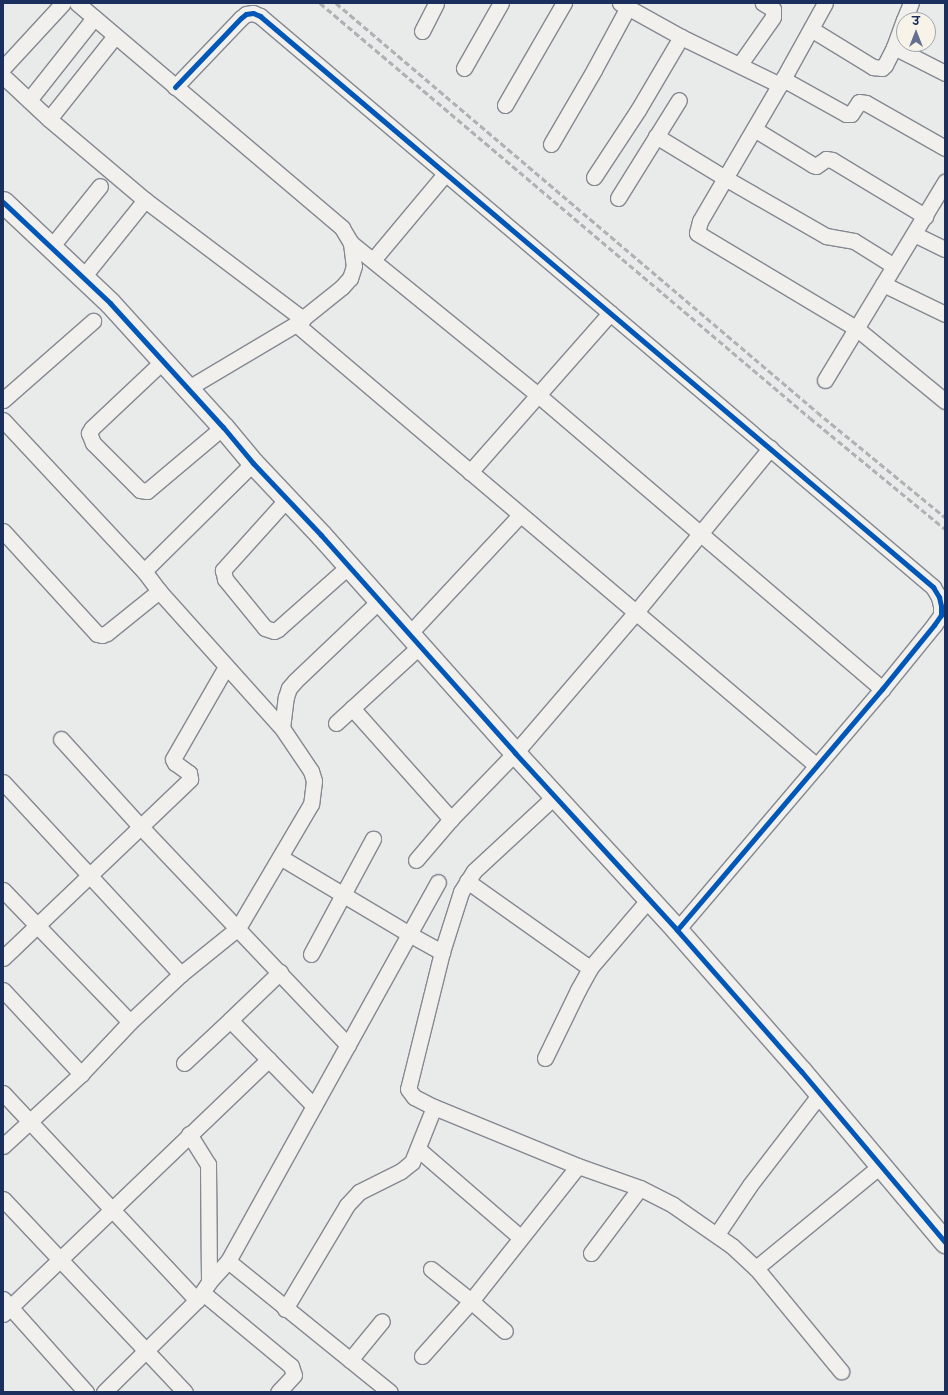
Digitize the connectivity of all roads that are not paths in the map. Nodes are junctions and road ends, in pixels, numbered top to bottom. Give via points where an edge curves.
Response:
1 (63, 3) edge
2 (76, 3) edge
3 (436, 3) edge
4 (501, 3) edge
5 (564, 3) edge
6 (763, 3) edge
7 (824, 3) edge
8 (624, 5) edge
9 (94, 18) junction
10 (811, 29) junction
11 (422, 31) dead end
12 (115, 36) junction
13 (681, 37) junction
14 (896, 42) edge
15 (894, 47) junction
16 (740, 64) junction
17 (3, 68) edge
18 (464, 68) dead end
19 (945, 73) edge
20 (3, 76) edge
21 (782, 82) junction
22 (175, 87) junction
23 (29, 100) junction
24 (679, 100) dead end
25 (505, 105) dead end
26 (49, 119) junction
27 (754, 129) junction
28 (656, 136) junction
29 (550, 144) dead end
30 (945, 148) edge
31 (445, 174) junction
32 (594, 177) dead end
33 (725, 178) junction
34 (945, 182) edge
35 (100, 186) dead end
36 (618, 198) dead end
37 (145, 200) junction
38 (3, 202) edge
39 (925, 216) junction
40 (914, 234) junction
41 (351, 243) junction
42 (51, 247) junction
43 (945, 249) edge
44 (373, 260) junction
45 (894, 266) junction
46 (83, 277) junction
47 (883, 284) junction
48 (610, 312) junction
49 (945, 314) edge
50 (93, 321) dead end
51 (299, 322) junction
52 (856, 328) junction
53 (163, 361) junction
54 (825, 380) dead end
55 (188, 388) junction
56 (538, 395) junction
57 (3, 400) edge
58 (945, 401) edge
59 (3, 420) edge
60 (223, 427) junction
61 (770, 448) junction
62 (253, 463) junction
63 (470, 472) junction
64 (287, 499) junction
65 (520, 515) junction
66 (3, 531) edge
67 (700, 534) junction
68 (349, 566) junction
69 (144, 571) junction
70 (159, 590) junction
71 (380, 600) junction
72 (636, 612) junction
73 (415, 639) junction
74 (226, 667) junction
75 (882, 689) junction
76 (352, 708) junction
77 (336, 723) dead end
78 (282, 728) junction
79 (61, 739) dead end
80 (515, 753) junction
81 (817, 766) junction
82 (3, 782) edge
83 (555, 796) junction
84 (451, 819) junction
85 (140, 826) junction
86 (373, 839) dead end
87 (280, 857) junction
88 (416, 860) dead end
89 (90, 876) junction
90 (467, 881) junction
91 (438, 882) dead end
92 (3, 890) edge
93 (342, 894) junction
94 (649, 900) junction
95 (36, 927) junction
96 (238, 928) junction
97 (677, 930) junction
98 (410, 934) junction
99 (442, 952) junction
100 (311, 954) dead end
101 (3, 958) edge
102 (590, 968) junction
103 (280, 972) junction
104 (181, 974) junction
105 (3, 990) edge
106 (230, 1020) junction
107 (130, 1022) junction
108 (348, 1045) junction
109 (545, 1058) dead end
110 (269, 1060) junction
111 (184, 1063) dead end
112 (81, 1074) junction
113 (3, 1093) edge
114 (820, 1094) junction
115 (314, 1106) junction
116 (434, 1107) junction
117 (30, 1121) junction
118 (190, 1134) junction
119 (3, 1146) edge
120 (418, 1149) junction
121 (578, 1166) junction
122 (880, 1166) junction
123 (640, 1188) junction
124 (3, 1199) edge
125 (112, 1208) junction
126 (717, 1234) junction
127 (520, 1237) junction
128 (945, 1242) edge
129 (591, 1253) dead end
130 (60, 1259) junction
131 (228, 1261) junction
132 (756, 1268) junction
133 (431, 1269) dead end
134 (203, 1292) junction
135 (471, 1301) junction
136 (6, 1307) edge
137 (285, 1309) junction
138 (382, 1321) dead end
139 (505, 1331) dead end
140 (146, 1352) junction
141 (422, 1356) dead end
142 (350, 1360) junction
143 (841, 1371) dead end
144 (86, 1392) edge
145 (104, 1392) edge
146 (185, 1392) edge
147 (278, 1392) edge
148 (390, 1392) edge

1 - 17 street
2 - 9 street
3 - 11 street
4 - 18 street
5 - 25 street
6 - 16 street via 772,9 772,17
7 - 10 street
8 - 13 street
8 - 29 street via 594,70
9 - 12 street
9 - 23 street
10 - 15 street via 878,68 885,65
10 - 21 street
12 - 22 street
12 - 26 street
13 - 16 street
13 - 32 street via 638,110
14 - 15 street
15 - 19 street
16 - 21 street
20 - 23 street
21 - 27 street
21 - 30 street via 846,114 851,114 859,102 866,103
22 - 31 street via 241,18 253,13 260,16
22 - 41 street via 342,228
23 - 26 street
24 - 28 street
26 - 37 street
27 - 33 street
27 - 39 street via 813,166 826,159 832,160
28 - 33 street
28 - 36 street
31 - 44 street
31 - 48 street
33 - 45 street via 826,236 854,241
33 - 52 street via 700,221 697,233
34 - 39 street
35 - 42 street
37 - 46 street
37 - 51 street
38 - 42 street
39 - 40 street
40 - 43 street
40 - 45 street
41 - 44 street
41 - 51 street via 354,266 350,278
42 - 46 street
44 - 56 street
45 - 47 street
46 - 53 street
47 - 49 street
47 - 52 street
48 - 56 street
48 - 61 street
50 - 57 street
51 - 55 street
51 - 63 street
52 - 54 street
52 - 58 street
53 - 55 street
53 - 60 street via 92,428 90,433 93,443 140,490 147,491
55 - 60 street
56 - 63 street
56 - 67 street
59 - 69 street
60 - 62 street
61 - 67 street
61 - 75 street via 933,587 939,596 940,615
62 - 64 street
62 - 69 street
63 - 65 street
64 - 68 street
64 - 68 street via 223,570 225,579 265,628 278,630
65 - 72 street
65 - 73 street
66 - 70 street via 97,634 107,633
67 - 72 street
67 - 75 street
68 - 71 street
69 - 70 street
70 - 74 street
71 - 73 street
71 - 78 street via 295,680 286,697
72 - 80 street
72 - 81 street
73 - 76 street
73 - 80 street
74 - 78 street
74 - 85 street via 173,759 190,773 190,779
75 - 81 street
76 - 77 street
76 - 84 street
78 - 87 street via 311,771 314,782 311,804
79 - 85 street
80 - 83 street
80 - 84 street
81 - 97 street
82 - 89 street
83 - 90 street via 479,866
83 - 94 street
84 - 88 street
85 - 89 street
85 - 96 street
86 - 93 street
87 - 93 street
87 - 96 street
89 - 95 street
89 - 104 street
90 - 99 street via 456,903
90 - 102 street
91 - 98 street
92 - 95 street
93 - 98 street
93 - 100 street
94 - 97 street
94 - 102 street
95 - 101 street
95 - 107 street
96 - 103 street
96 - 104 street
97 - 114 street
98 - 99 street
98 - 108 street
99 - 116 street via 408,1089 414,1097
102 - 109 street
103 - 106 street
103 - 108 street
104 - 107 street
105 - 112 street
106 - 110 street
106 - 111 street
107 - 112 street
108 - 115 street
110 - 115 street
110 - 118 street
112 - 117 street
113 - 117 street
114 - 122 street
114 - 126 street via 750,1185
115 - 131 street
116 - 120 street
116 - 121 street
117 - 119 street
117 - 125 street
118 - 125 street
118 - 134 street via 208,1164
120 - 127 street
120 - 137 street via 412,1162 407,1166 359,1192 347,1205
121 - 123 street
121 - 127 street
122 - 128 street
122 - 132 street
123 - 126 street via 658,1196
123 - 129 street
124 - 130 street
125 - 130 street
125 - 134 street
126 - 132 street
127 - 135 street
130 - 136 street
130 - 140 street
131 - 134 street
131 - 137 street
132 - 143 street
133 - 135 street
134 - 140 street
134 - 147 street via 291,1366 294,1375
135 - 139 street
135 - 141 street
136 - 144 street
137 - 142 street
138 - 142 street
140 - 145 street
140 - 146 street
142 - 148 street

